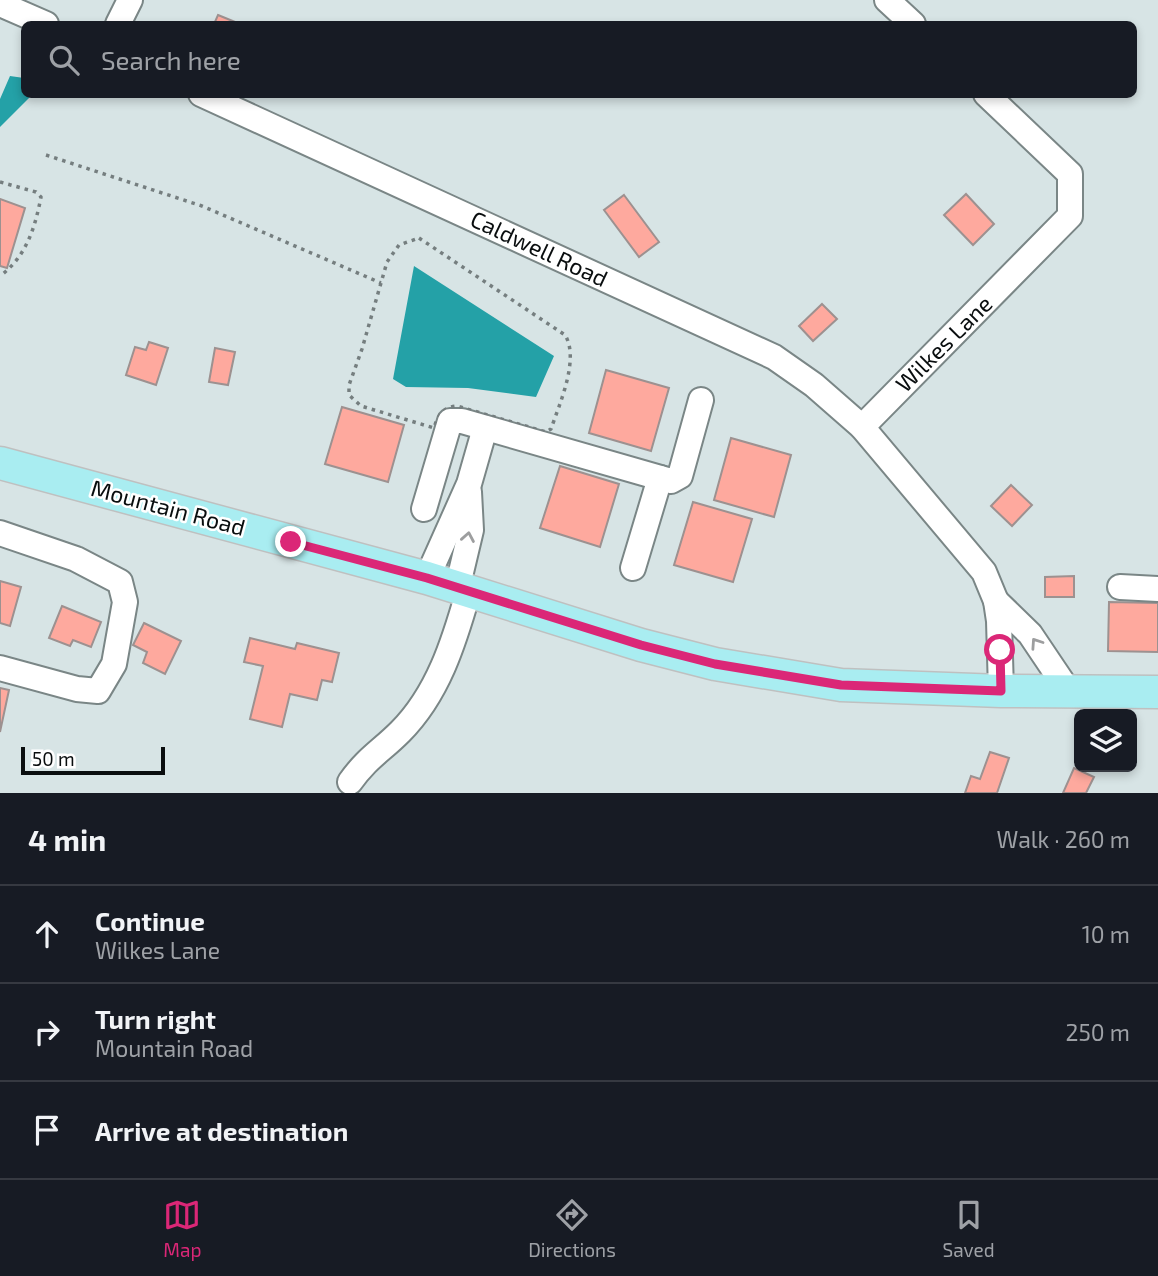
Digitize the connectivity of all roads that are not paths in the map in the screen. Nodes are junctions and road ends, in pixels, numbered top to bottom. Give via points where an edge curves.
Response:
1 (130, 0) edge
2 (887, 0) edge
3 (0, 4) edge
4 (39, 21) edge
5 (120, 21) edge
6 (910, 21) edge
7 (210, 98) edge
8 (990, 98) edge
9 (701, 400) dead end
10 (862, 427) junction
11 (485, 428) junction
12 (0, 463) edge
13 (666, 479) junction
14 (469, 484) junction
15 (424, 509) dead end
16 (0, 533) edge
17 (633, 568) dead end
18 (427, 578) junction
19 (1119, 587) dead end
20 (1158, 589) edge
21 (463, 591) junction
22 (996, 601) junction
23 (0, 668) edge
24 (1001, 691) junction
25 (1069, 692) junction
26 (1158, 692) edge
27 (350, 782) dead end

1 - 5 street
2 - 6 street
3 - 4 street
7 - 10 street, Caldwell Road via 774,357
8 - 10 street, Wilkes Lane via 1069,174 1070,216
9 - 13 street via 680,477
10 - 22 street via 984,572
11 - 13 street
11 - 14 street
11 - 15 street via 450,421
12 - 18 main road, Mountain Road
13 - 17 street
14 - 18 street
21 -> 14 street via 471,530
16 - 23 street via 76,559 120,582 125,602 114,664 98,691
18 - 21 main road, Mountain Road
19 - 20 street
21 - 24 main road, Mountain Road via 715,664 841,685
21 - 27 street via 439,678 401,732 363,763
22 - 24 street
25 -> 22 street via 1030,634
24 - 25 main road, Mountain Road
25 - 26 main road, Mountain Road

